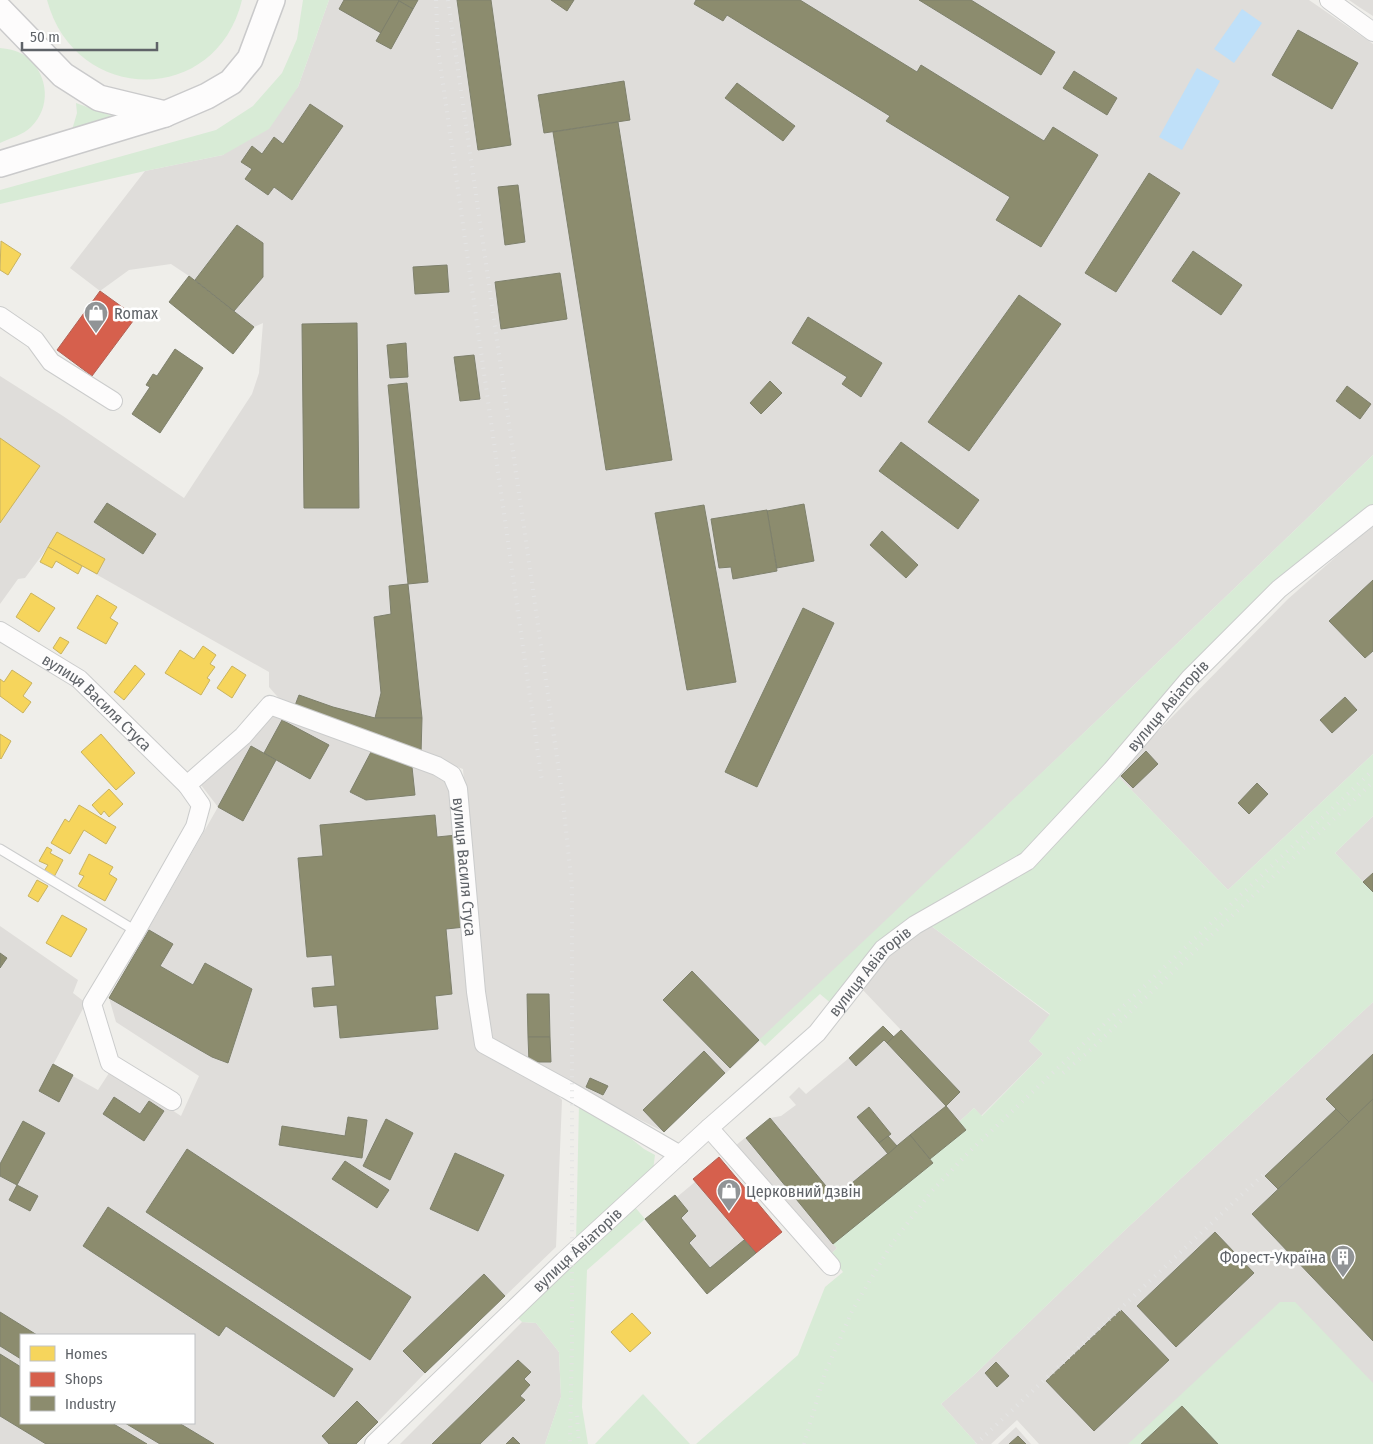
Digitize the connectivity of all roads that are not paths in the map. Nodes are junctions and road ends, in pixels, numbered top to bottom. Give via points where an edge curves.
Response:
1 (272, 0) edge
2 (1329, 0) edge
3 (0, 10) edge
4 (1373, 32) edge
5 (165, 114) junction
6 (0, 164) edge
7 (0, 316) edge
8 (113, 401) dead end
9 (1373, 514) edge
10 (0, 631) edge
11 (186, 785) junction
12 (0, 849) edge
13 (136, 932) junction
14 (172, 1101) dead end
15 (709, 1128) junction
16 (680, 1156) junction
17 (831, 1266) dead end
18 (374, 1444) edge

1 - 5 main road via 250,59 230,82
2 - 4 street
3 - 5 main road via 63,75 99,98
5 - 6 main road
7 - 8 street via 35,340 51,362
9 - 15 street, вулиця Авіаторів via 1279,590 1190,678 1112,770 1027,861 915,925 882,949 817,1033
10 - 11 street, вулиця Василя Стуса via 79,679
11 - 13 street, вулиця Василя Стуса via 201,805 195,827
11 - 16 street, вулиця Василя Стуса via 243,736 270,705 437,766 452,775 458,789 476,992 484,1044
12 - 13 lane
13 - 14 street, вулиця Василя Стуса via 92,1004 110,1063
15 - 16 street, вулиця Авіаторів
15 - 17 street
16 - 18 street, вулиця Авіаторів via 564,1261

